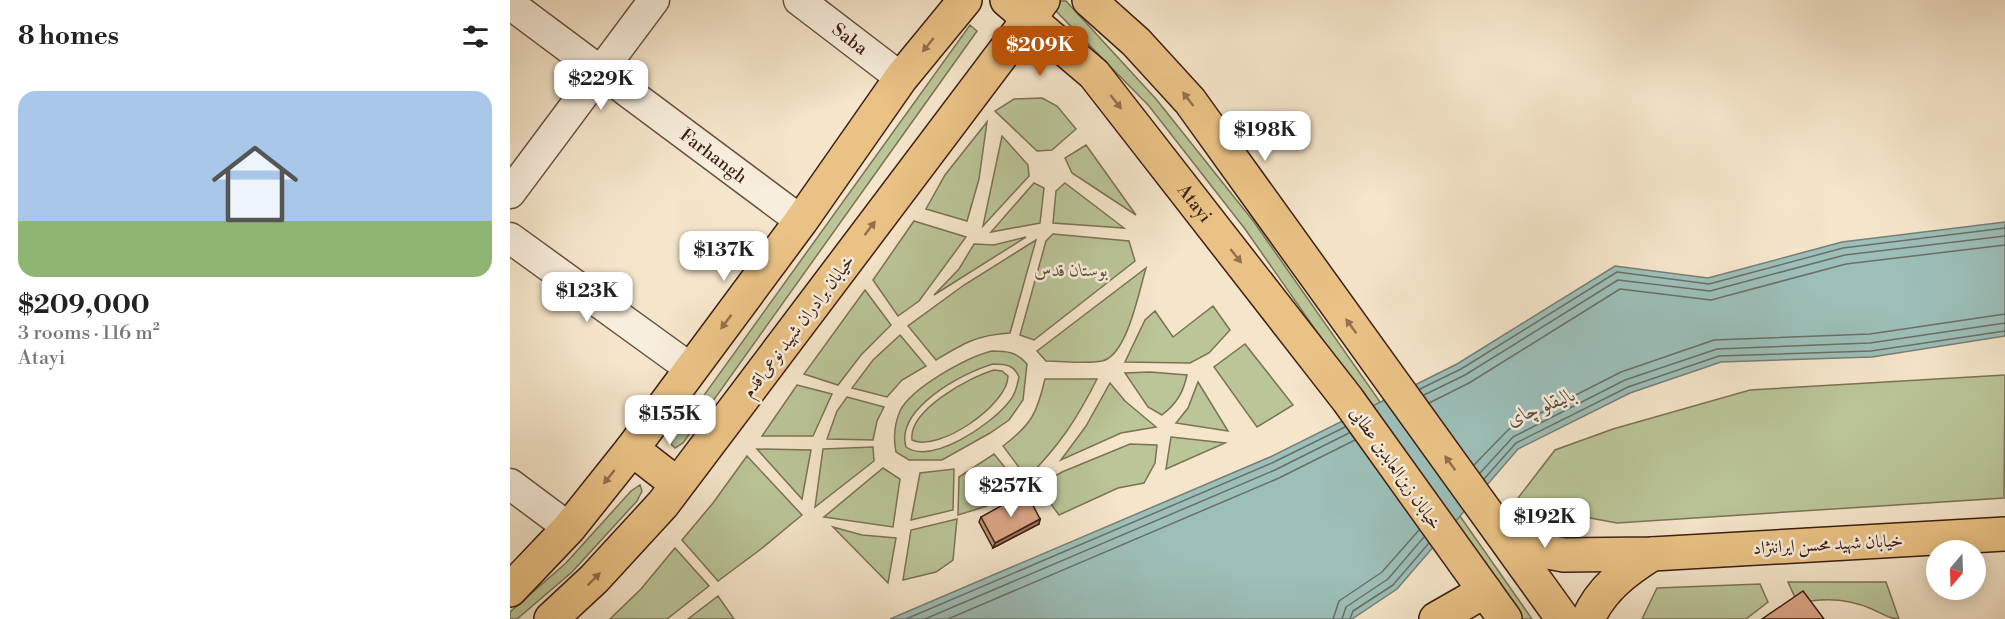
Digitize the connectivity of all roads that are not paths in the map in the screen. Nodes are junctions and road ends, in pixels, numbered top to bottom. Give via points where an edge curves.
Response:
1 (654, 0) edge
2 (799, 0) edge
3 (965, 0) edge
4 (1089, 0) edge
5 (510, 4) edge
6 (1026, 6) edge
7 (1005, 49) junction
8 (1086, 67) junction
9 (599, 73) junction
10 (901, 78) junction
11 (510, 193) edge
12 (801, 221) junction
13 (510, 238) edge
14 (691, 369) junction
15 (1348, 400) joint
16 (632, 449) junction
17 (510, 484) edge
18 (677, 484) junction
19 (569, 528) junction
20 (2005, 534) edge
21 (1511, 545) junction
22 (1652, 554) junction
23 (510, 590) edge
24 (1485, 591) junction
25 (551, 619) edge
26 (1436, 619) edge
27 (1505, 619) edge
28 (1563, 619) edge
29 (1588, 619) edge

1 - 9 street
2 - 10 street, Saba
3 -> 10 main road
21 -> 4 main road via 1190,101 1136,42
5 - 9 street, Farhangh
6 - 7 main road, خیابان برادران شهید نوعی‌اقدم
6 - 8 main road, Atayi
7 - 8 main road via 1048,52
18 -> 7 main road, خیابان برادران شهید نوعی‌اقدم
8 -> 15 main road, Atayi
9 - 11 street
9 - 12 street, Farhangh
10 - 12 main road
12 -> 14 main road
13 - 14 street
14 - 16 main road
15 - 24 main road, خیابان زین‌العابدین عطایی
16 - 18 main road
16 -> 19 main road
17 - 19 street
25 -> 18 main road, خیابان برادران شهید نوعی‌اقدم via 594,579
19 - 23 main road
20 - 22 main road, خیابان شهید محسن ایراننژاد
21 - 22 main road, خیابان شهید محسن ایراننژاد via 1564,555
21 - 28 main road
22 - 29 main road, خیابان شهید محسن ایراننژاد via 1618,576
24 - 26 main road
24 - 27 main road

